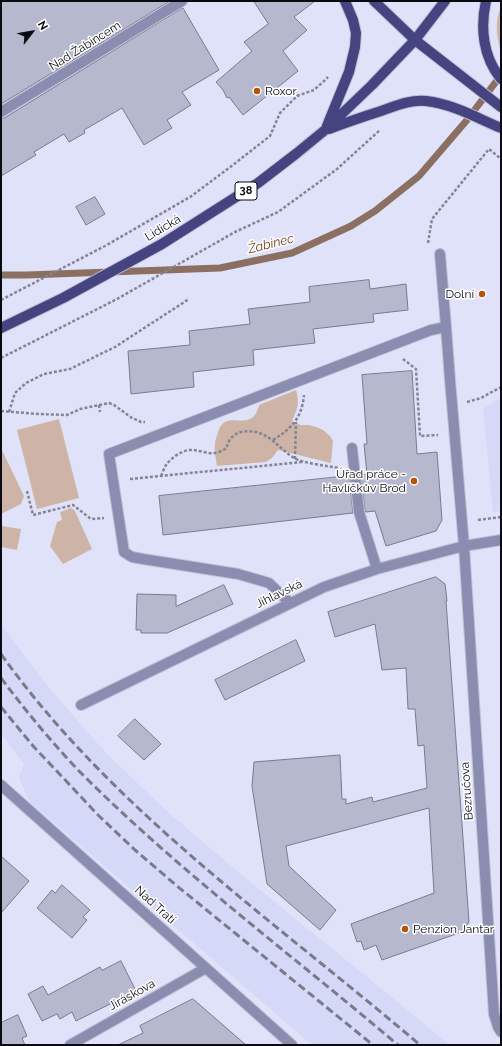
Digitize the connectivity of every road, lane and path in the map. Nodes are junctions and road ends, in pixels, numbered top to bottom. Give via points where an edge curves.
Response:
1 (182, 1) edge
2 (345, 1) edge
3 (374, 1) edge
4 (445, 1) edge
5 (486, 1) edge
6 (415, 40) junction
7 (328, 76) dead end
8 (501, 79) edge
9 (501, 107) edge
10 (1, 112) edge
11 (499, 127) edge
12 (381, 128) dead end
13 (325, 130) junction
14 (501, 159) edge
15 (427, 250) dead end
16 (440, 254) dead end
17 (189, 299) dead end
18 (1, 300) edge
19 (446, 327) junction
20 (1, 328) edge
21 (396, 343) junction
22 (1, 358) edge
23 (299, 381) junction
24 (501, 387) edge
25 (452, 405) junction
26 (1, 412) edge
27 (9, 412) junction
28 (100, 412) dead end
29 (296, 421) junction
30 (439, 435) dead end
31 (273, 440) junction
32 (352, 448) dead end
33 (295, 459) junction
34 (304, 462) junction
35 (355, 471) junction
36 (161, 476) junction
37 (113, 481) junction
38 (26, 491) dead end
39 (119, 517) junction
40 (501, 517) edge
41 (461, 522) junction
42 (501, 540) edge
43 (464, 546) junction
44 (377, 569) junction
45 (290, 603) junction
46 (81, 705) dead end
47 (1, 785) edge
48 (206, 968) junction
49 (501, 1032) edge
50 (70, 1045) edge
51 (292, 1045) edge

1 - 10 street, Nad Žabincem
2 - 13 main road, Lidická / 38 via 356,33 353,59
3 - 6 main road
4 - 6 main road, Lidická
5 - 8 main road via 483,35 491,65
6 - 9 main road
6 - 13 main road, Lidická / 38
7 - 18 path via 314,90 297,96 280,113 270,136 190,197 105,246
11 - 13 main road, Lidická / 38 via 456,108 425,100 411,101
12 - 22 path via 337,169 278,212 235,232 117,299
13 - 20 main road, Lidická / 38 via 258,183 162,244 63,298
14 - 15 path via 489,149 432,219
16 - 19 street, Bezručova
17 - 27 path via 115,347 70,369 44,374 26,383 15,393
19 - 21 street
19 - 25 street, Bezručova
21 - 23 street
21 - 30 path via 400,356 416,369 420,436
23 - 29 path via 304,396 303,407
23 - 37 street via 109,454
24 - 25 path via 481,398
25 - 41 street, Bezručova
26 - 27 path
27 - 28 path via 67,415 99,405
29 - 31 path
29 - 33 path
31 - 33 path
31 - 36 path via 256,432 242,431 233,436 225,450 217,453 189,450 180,454 165,466
32 - 35 street
33 - 34 path
34 - 35 path
34 - 36 path
35 - 44 street via 359,512
36 - 37 path
37 - 39 street
38 - 39 path via 33,515 73,505 91,519
39 - 45 street via 124,552 132,557 244,576 269,583
40 - 41 path
41 - 43 street, Bezručova
42 - 43 street, Jihlavská
43 - 44 street, Jihlavská
43 - 49 street, Bezručova via 494,1014
44 - 45 street, Jihlavská via 324,587
45 - 46 street, Jihlavská
47 - 48 street, Nad Tratí
48 - 50 street, Jiráskova
48 - 51 street, Nad Tratí

